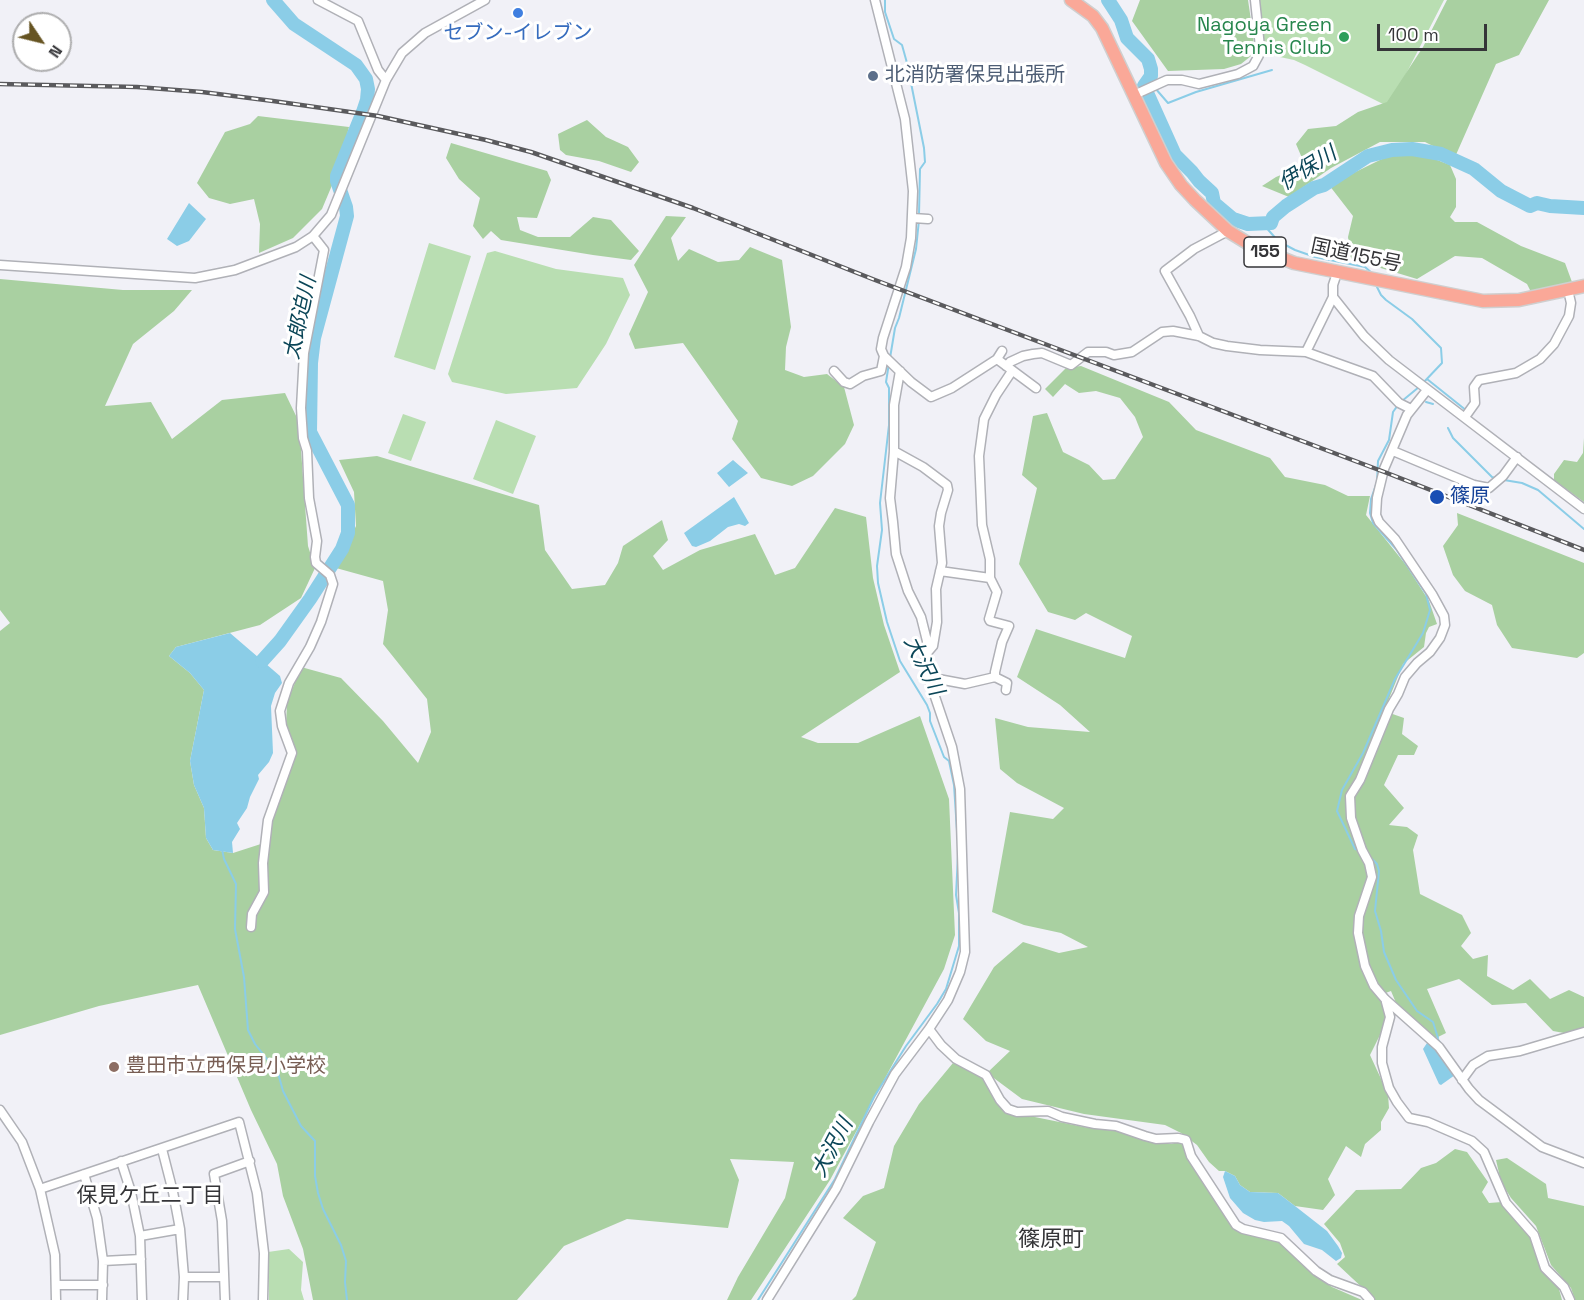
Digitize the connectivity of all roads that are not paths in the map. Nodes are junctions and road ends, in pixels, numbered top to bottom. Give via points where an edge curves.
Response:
1 (318, 0) edge
2 (485, 0) edge
3 (875, 0) edge
4 (1071, 0) edge
5 (1255, 0) edge
6 (386, 80) junction
7 (1138, 94) junction
8 (914, 218) junction
9 (928, 219) dead end
10 (1228, 231) junction
11 (313, 237) junction
12 (0, 265) edge
13 (1337, 273) junction
14 (1584, 286) edge
15 (1568, 290) junction
16 (1333, 297) junction
17 (1199, 336) junction
18 (1306, 352) junction
19 (884, 356) junction
20 (1009, 368) junction
21 (897, 369) junction
22 (834, 371) dead end
23 (1036, 388) dead end
24 (1427, 390) junction
25 (1412, 409) junction
26 (1465, 417) junction
27 (894, 451) junction
28 (1392, 451) junction
29 (1517, 457) junction
30 (1584, 509) edge
31 (940, 571) junction
32 (990, 578) junction
33 (926, 664) junction
34 (995, 678) junction
35 (929, 679) junction
36 (1006, 690) dead end
37 (251, 927) dead end
38 (1385, 999) junction
39 (929, 1029) junction
40 (1584, 1032) edge
41 (1462, 1080) junction
42 (0, 1110) edge
43 (162, 1149) junction
44 (121, 1161) junction
45 (250, 1161) junction
46 (1584, 1163) edge
47 (84, 1174) junction
48 (40, 1189) junction
49 (180, 1229) junction
50 (140, 1236) junction
51 (141, 1259) junction
52 (103, 1261) junction
53 (184, 1277) junction
54 (224, 1277) junction
55 (57, 1285) junction
56 (103, 1285) junction
57 (56, 1300) edge
58 (102, 1300) edge
59 (142, 1300) edge
60 (183, 1300) edge
61 (225, 1300) edge
62 (263, 1300) edge
63 (767, 1300) edge
64 (1370, 1300) edge
65 (1570, 1300) edge

1 - 6 street via 358,21
2 - 6 street via 411,43
3 - 8 street via 905,119
4 - 7 highway, 国道155号 / 155 via 1102,28
5 - 7 street via 1260,47 1253,66 1199,84 1167,80
6 - 11 street via 338,200
7 - 10 highway, 国道155号 / 155 via 1166,163 1181,185
8 - 9 street
8 - 19 street via 906,267 883,338
10 - 13 highway, 国道155号 / 155 via 1254,247 1294,263
10 - 17 street via 1194,249 1165,271
11 - 12 street via 227,273 195,278
11 - 37 street via 324,250 304,352 301,408 317,541 316,563 330,575 333,584 310,647 289,682 280,711 292,753 268,820 264,892 252,915
13 - 15 highway, 国道155号 / 155 via 1495,302
13 - 16 street
14 - 15 highway, 国道155号 / 155
15 - 26 street via 1569,316 1554,344 1540,359 1516,374 1479,380 1474,387 1475,404
16 - 18 street
16 - 24 street via 1364,336
17 - 18 street via 1227,346
17 - 20 street via 1162,332 1132,352 1088,352 1071,365 1042,353 1033,354 1023,356
18 - 25 street via 1373,376 1399,403
19 - 21 street
19 - 22 street via 881,371 850,384
20 - 21 street via 999,355 952,388 931,397
20 - 23 street
20 - 32 street via 984,419 979,456 982,525
21 - 27 street
24 - 25 street
24 - 26 street
25 - 28 street
26 - 29 street
27 - 31 street via 923,466 947,485 940,513
27 - 33 street via 890,498 896,554 921,617 927,641
28 - 29 street via 1489,488
28 - 38 street via 1381,478 1376,515 1432,594 1445,625 1440,638 1405,678 1350,796 1351,818 1372,877 1359,916 1358,933 1367,974
29 - 30 street
31 - 32 street
31 - 33 street via 937,622
32 - 34 street via 997,592 989,619 1009,626
33 - 35 street
34 - 35 street via 965,684
34 - 36 street via 1005,681
35 - 39 street via 952,747 960,789 966,939 957,980
38 - 41 street via 1439,1047
38 - 65 street via 1390,1017 1382,1063 1397,1102 1409,1118 1472,1141 1484,1152 1506,1203 1534,1235 1545,1268 1564,1287
39 - 63 street via 896,1074 836,1189
39 - 64 street via 956,1059 986,1076 1008,1109 1048,1111 1156,1138 1185,1140 1191,1156 1236,1225 1281,1238 1316,1271 1363,1292
40 - 41 street via 1488,1056 1473,1065
41 - 46 street via 1479,1100 1521,1133 1542,1147
42 - 48 street via 22,1142
43 - 44 street
43 - 45 street via 239,1122
43 - 49 street
44 - 47 street
44 - 50 street
45 - 54 street via 214,1174 222,1221
45 - 62 street via 264,1253
47 - 48 street
47 - 52 street via 97,1218
48 - 55 street via 56,1255
49 - 50 street
49 - 53 street
50 - 51 street
51 - 52 street
51 - 59 street
52 - 56 street
53 - 54 street
53 - 60 street
54 - 61 street
55 - 56 street
55 - 57 street
56 - 58 street

